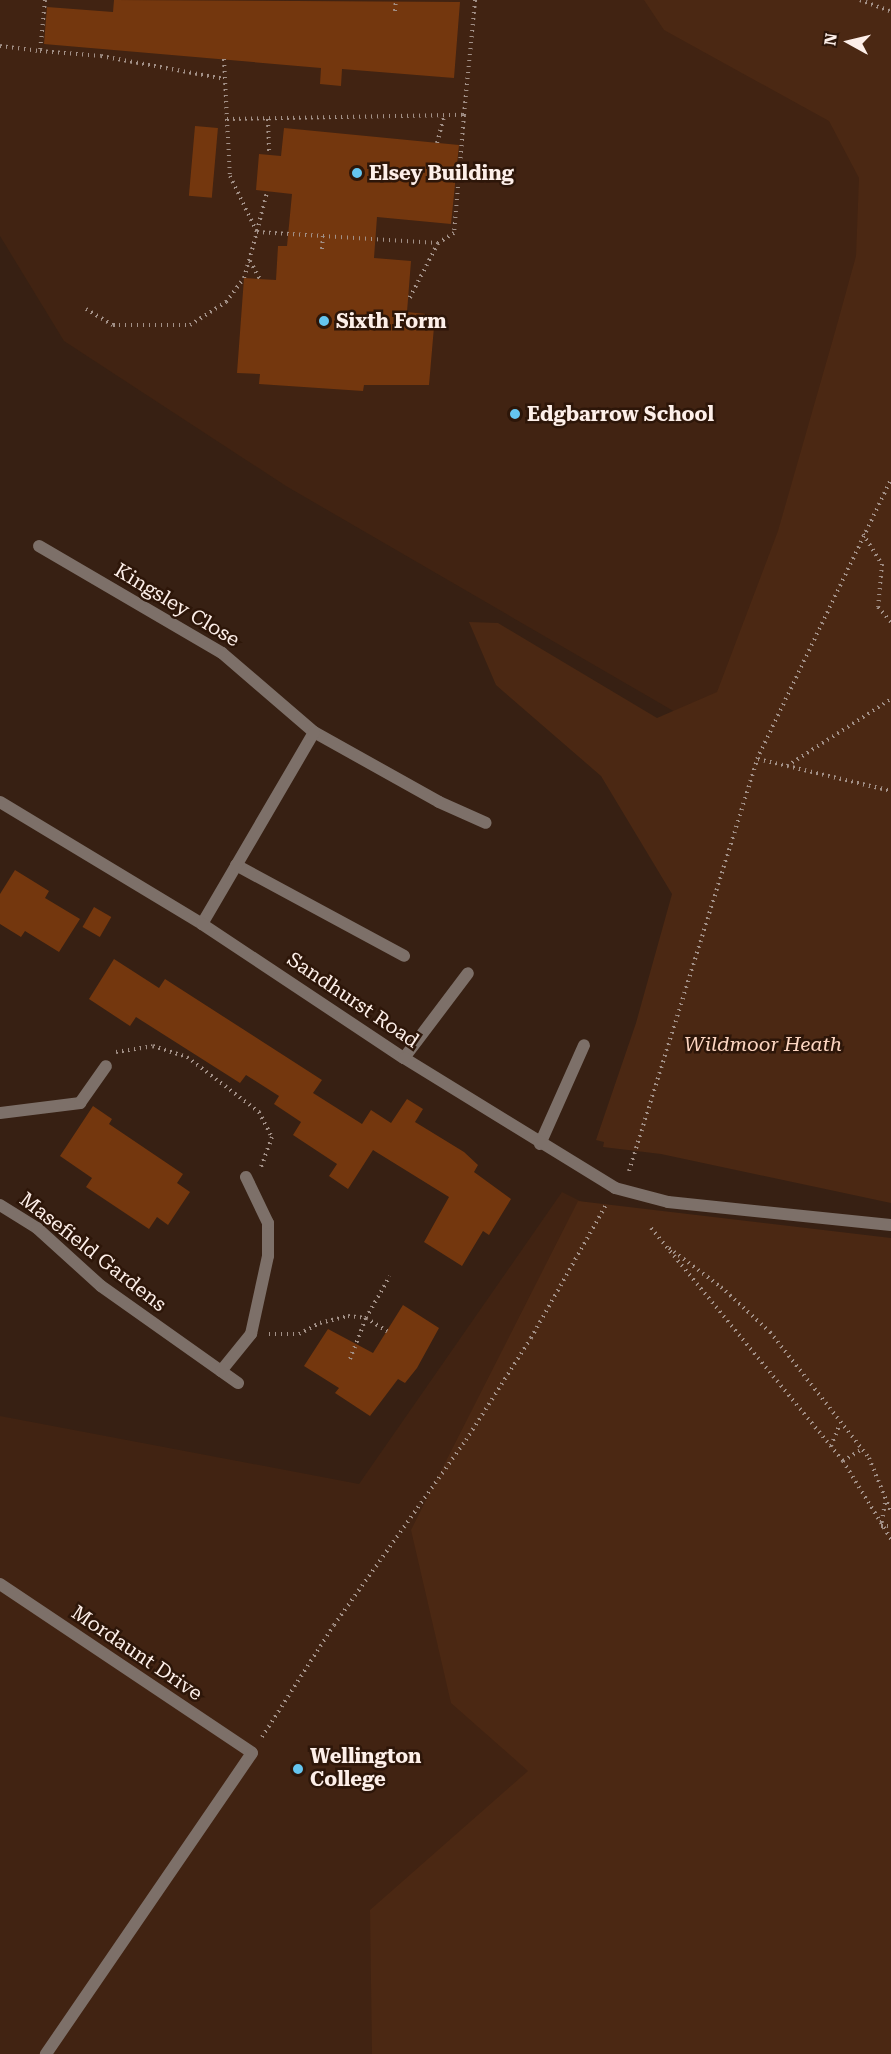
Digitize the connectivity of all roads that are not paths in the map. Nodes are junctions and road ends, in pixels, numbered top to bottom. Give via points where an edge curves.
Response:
1 (39, 546) dead end
2 (314, 732) junction
3 (0, 802) edge
4 (486, 823) dead end
5 (236, 866) junction
6 (202, 924) junction
7 (404, 956) dead end
8 (468, 973) dead end
9 (584, 1045) dead end
10 (404, 1058) junction
11 (106, 1066) road end
12 (0, 1113) edge
13 (540, 1144) junction
14 (246, 1177) dead end
15 (0, 1205) edge
16 (891, 1225) edge
17 (221, 1371) junction
18 (238, 1383) dead end
19 (0, 1584) edge
20 (53, 2051) edge

1 - 2 street, Kingsley Close via 222,652
2 - 4 street, Kingsley Close via 439,802
2 - 5 street
3 - 6 street, Sandhurst Road
5 - 6 street
5 - 7 street
6 - 10 street, Sandhurst Road
8 - 10 street
9 - 13 street
10 - 13 street, Sandhurst Road
11 - 12 street via 80,1103
13 - 16 street, Sandhurst Road via 615,1188 640,1198
14 - 17 street via 268,1223 268,1256 252,1330
15 - 17 street, Masefield Gardens via 37,1228 100,1286
17 - 18 street, Masefield Gardens
19 - 20 street, Mordaunt Drive via 252,1753

